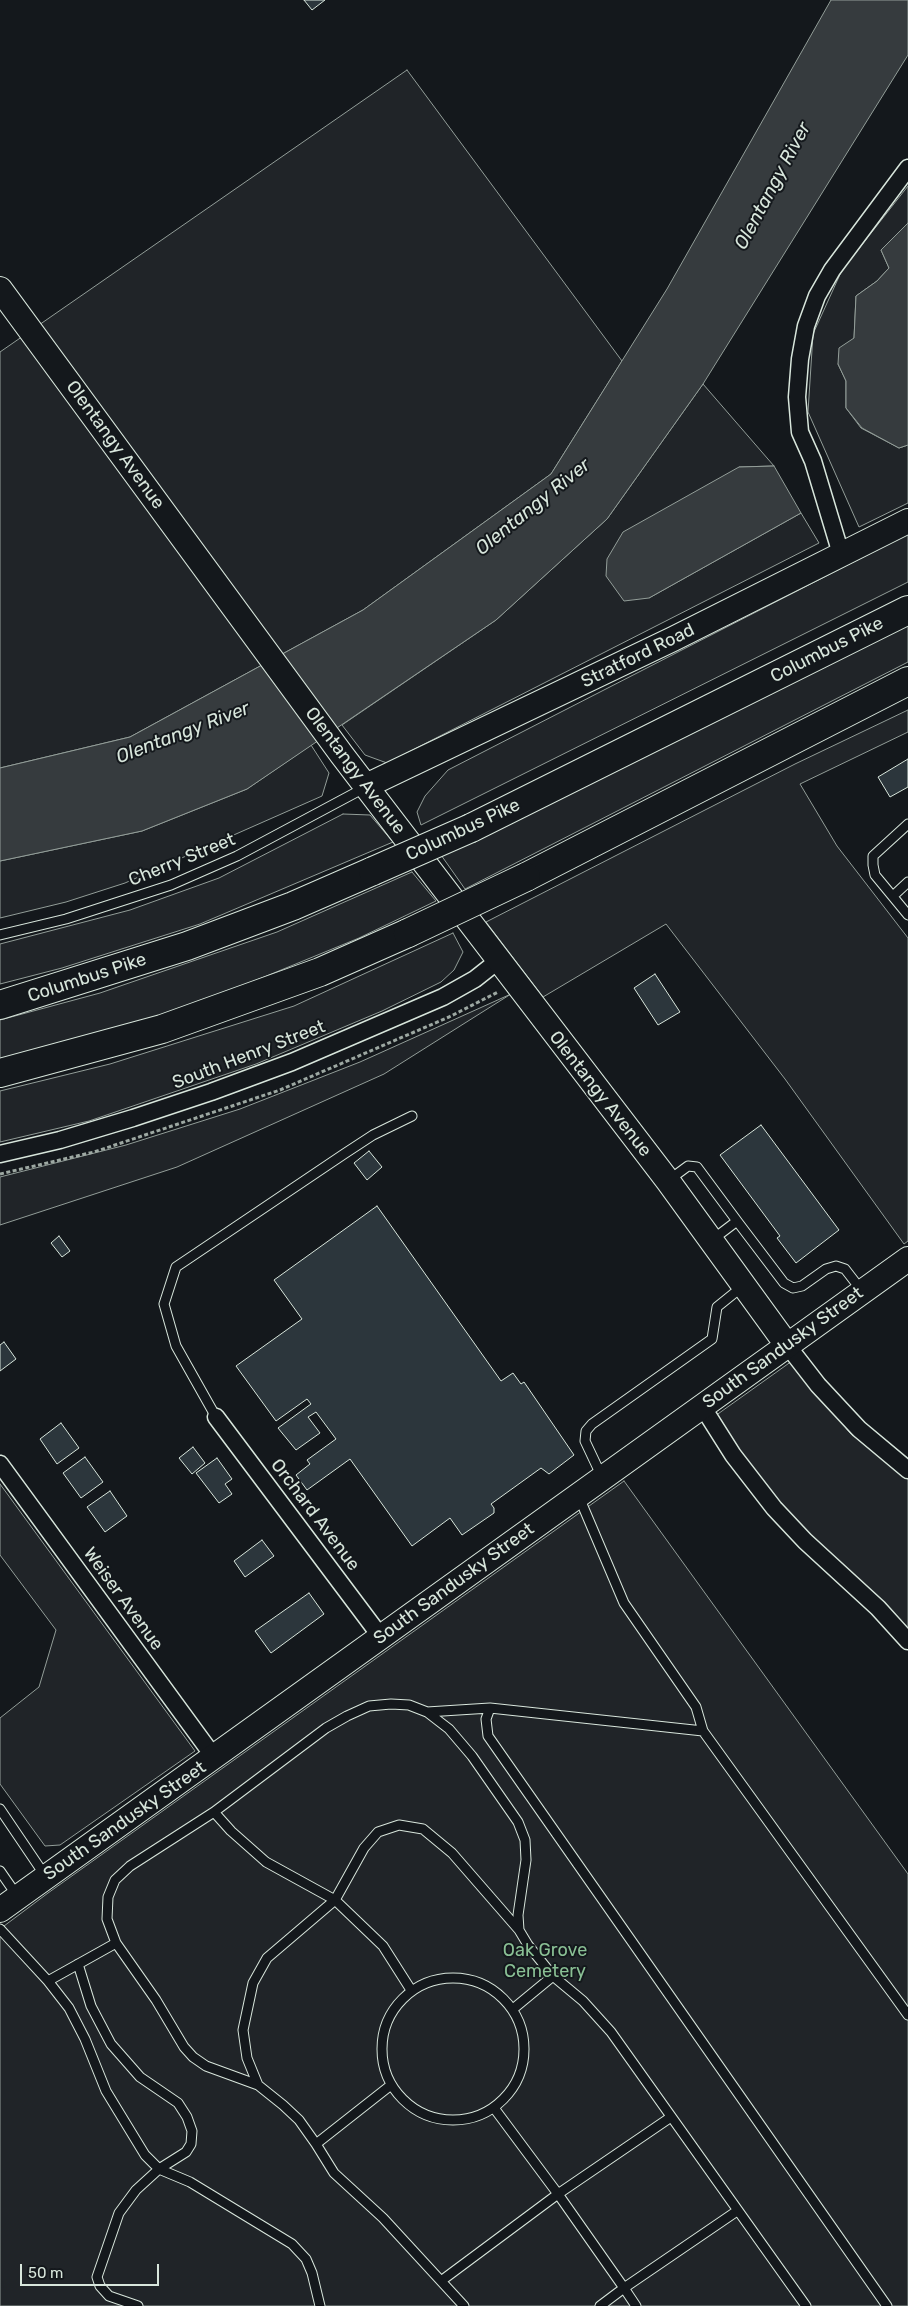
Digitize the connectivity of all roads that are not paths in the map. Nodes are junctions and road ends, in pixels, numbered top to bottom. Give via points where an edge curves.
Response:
1 (908, 168) edge
2 (0, 289) edge
3 (908, 520) edge
4 (841, 554) junction
5 (908, 610) edge
6 (908, 682) edge
7 (366, 786) junction
8 (908, 824) edge
9 (908, 882) edge
10 (893, 896) junction
11 (908, 915) edge
12 (0, 935) edge
13 (499, 960) junction
14 (0, 1005) edge
15 (0, 1073) edge
16 (412, 1116) dead end
17 (0, 1154) edge
18 (668, 1181) junction
19 (737, 1221) junction
20 (712, 1240) junction
21 (908, 1259) edge
22 (745, 1285) junction
23 (862, 1291) junction
24 (787, 1345) junction
25 (702, 1406) junction
26 (216, 1417) joint
27 (0, 1464) edge
28 (908, 1470) edge
29 (602, 1478) junction
30 (578, 1495) junction
31 (381, 1637) junction
32 (908, 1642) edge
33 (490, 1708) junction
34 (428, 1712) junction
35 (702, 1731) junction
36 (214, 1757) junction
37 (0, 1809) edge
38 (214, 1812) junction
39 (0, 1872) edge
40 (46, 1877) junction
41 (335, 1900) junction
42 (9, 1904) edge
43 (0, 1928) edge
44 (519, 1930) junction
45 (116, 1944) junction
46 (78, 1964) junction
47 (553, 1976) junction
48 (48, 1981) junction
49 (411, 1990) junction
50 (513, 2009) junction
51 (908, 2015) edge
52 (258, 2085) junction
53 (391, 2085) junction
54 (494, 2108) junction
55 (671, 2117) junction
56 (316, 2144) junction
57 (159, 2168) junction
58 (558, 2194) junction
59 (737, 2211) junction
60 (441, 2281) junction
61 (624, 2288) junction
62 (138, 2306) edge
63 (320, 2306) edge
64 (464, 2306) edge
65 (600, 2306) edge
66 (636, 2306) edge
67 (806, 2306) edge
68 (887, 2306) edge

1 - 4 street via 820,290 806,326 800,359 800,432 813,461
2 - 7 street, Olentangy Avenue
3 - 4 street, Stratford Road
4 - 7 street, Stratford Road via 460,743
5 - 14 highway, Columbus Pike, bridge via 471,828 293,906 187,946
6 - 15 highway, bridge via 526,877 320,972 171,1025
7 - 12 lane, Cherry Street via 237,856 171,885 66,919
7 - 13 street, Olentangy Avenue
8 - 10 lane via 873,856 875,875
9 - 10 lane
10 - 11 lane
13 - 17 street, South Henry Street via 475,979 443,997 292,1062 133,1118
13 - 18 street, Olentangy Avenue
16 - 26 lane via 373,1135 176,1267 164,1304 176,1346
18 - 19 lane via 688,1166 697,1166
18 - 20 street, Olentangy Avenue
19 - 20 lane
19 - 23 lane via 784,1284 793,1288 802,1286 836,1266 845,1269
20 - 22 street, Olentangy Avenue
21 - 23 street, South Sandusky Street
22 - 24 street, Olentangy Avenue
22 - 29 lane via 717,1307 712,1339 586,1431 585,1441
23 - 24 street, South Sandusky Street
24 - 25 street, South Sandusky Street
24 - 28 street via 859,1429
25 - 29 street, South Sandusky Street
25 - 32 street via 733,1455 774,1508 878,1608
26 - 31 street, Orchard Avenue
27 - 36 street, Weiser Avenue
29 - 30 street, South Sandusky Street
30 - 31 street, South Sandusky Street
30 - 35 lane via 624,1603 696,1707
31 - 36 street, South Sandusky Street
33 - 34 lane
33 - 35 lane
33 - 68 lane via 486,1720 488,1736
34 - 38 lane via 409,1705 391,1704 369,1706 347,1716 326,1728
34 - 44 lane via 449,1729 472,1756 518,1822 525,1840 526,1860
35 - 51 lane
36 - 40 street, South Sandusky Street
37 - 40 lane
38 - 41 lane via 266,1862
38 - 45 lane via 130,1866 115,1880 108,1897 107,1919
39 - 42 lane
40 - 42 street, South Sandusky Street
41 - 44 lane via 364,1848 378,1832 399,1825 423,1829 452,1853
41 - 49 lane via 383,1946
41 - 52 lane via 267,1958 253,1983 243,2030 247,2058
43 - 48 lane
44 - 47 lane
45 - 46 lane
45 - 52 lane via 193,2058
46 - 48 lane
46 - 57 lane via 91,2006 111,2044 140,2077 178,2103 188,2117 191,2144 186,2152
47 - 50 lane
47 - 55 lane via 583,2001 611,2032
48 - 57 lane via 86,2038 106,2091 145,2155
49 - 50 lane via 431,1980 454,1977 477,1981 497,1992
49 - 53 lane via 396,2005 386,2024 381,2044 383,2066
50 - 54 lane via 522,2029 525,2051 521,2073 510,2093
52 - 56 lane via 299,2120
53 - 54 lane via 406,2103 426,2115 449,2121 472,2118
53 - 56 lane
54 - 58 lane
55 - 58 lane
55 - 59 lane
56 - 60 lane via 334,2173 383,2218
57 - 62 lane via 136,2190 119,2213 97,2277 109,2296
57 - 63 lane via 190,2182 292,2244 306,2259
58 - 60 lane
58 - 61 lane
59 - 61 lane
59 - 67 lane
60 - 64 lane
61 - 65 lane
61 - 66 lane

